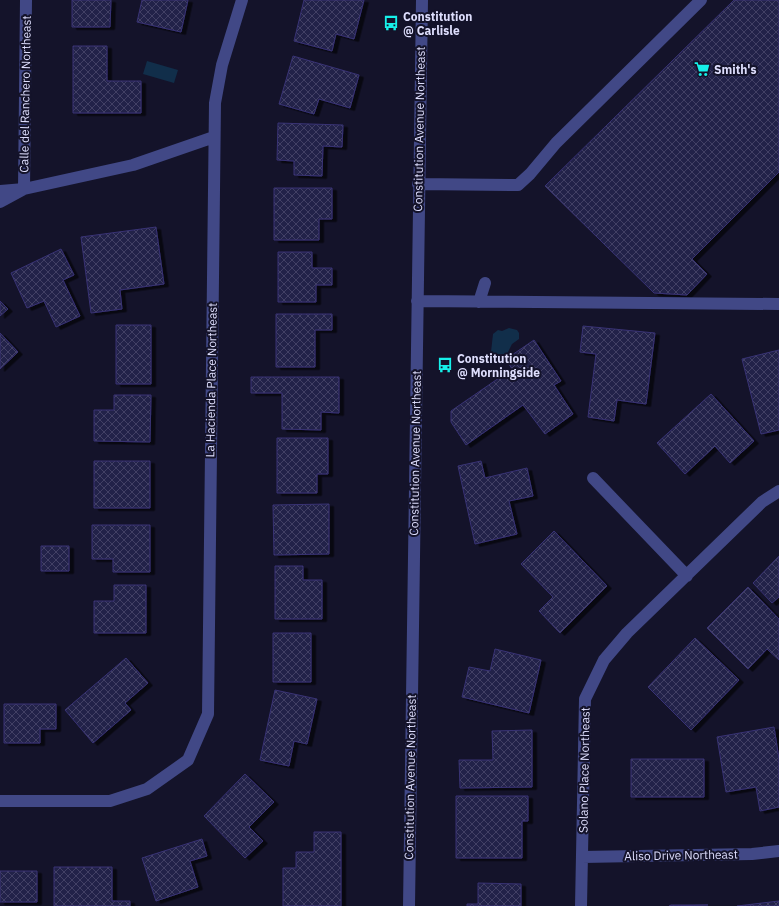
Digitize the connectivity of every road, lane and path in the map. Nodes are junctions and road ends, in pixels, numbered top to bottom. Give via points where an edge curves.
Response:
1 (26, 0) edge
2 (242, 0) edge
3 (422, 0) edge
4 (702, 0) edge
5 (214, 137) junction
6 (418, 184) junction
7 (24, 189) junction
8 (0, 191) edge
9 (0, 202) edge
10 (485, 283) dead end
11 (417, 301) junction
12 (479, 302) junction
13 (779, 304) edge
14 (593, 478) dead end
15 (779, 491) edge
16 (686, 576) junction
17 (0, 801) edge
18 (779, 850) edge
19 (582, 857) junction
20 (408, 906) edge
21 (581, 906) edge

1 - 7 street, Calle del Ranchero Northeast
2 - 5 street, La Hacienda Place Northeast via 222,65 215,103
3 - 6 street, Constitution Avenue Northeast
4 - 6 street via 620,78 518,185
5 - 7 street via 134,165
5 - 17 street, La Hacienda Place Northeast via 208,714 188,760 147,790 110,801
6 - 11 street, Constitution Avenue Northeast
7 - 8 street
7 - 9 street
10 - 12 street
11 - 12 street
11 - 20 street, Constitution Avenue Northeast
12 - 13 street
14 - 16 street
15 - 16 street, Solano Place Northeast via 762,502
16 - 19 street, Solano Place Northeast via 604,660 585,699
18 - 19 street, Aliso Drive Northeast via 752,854
19 - 21 street, Solano Place Northeast

